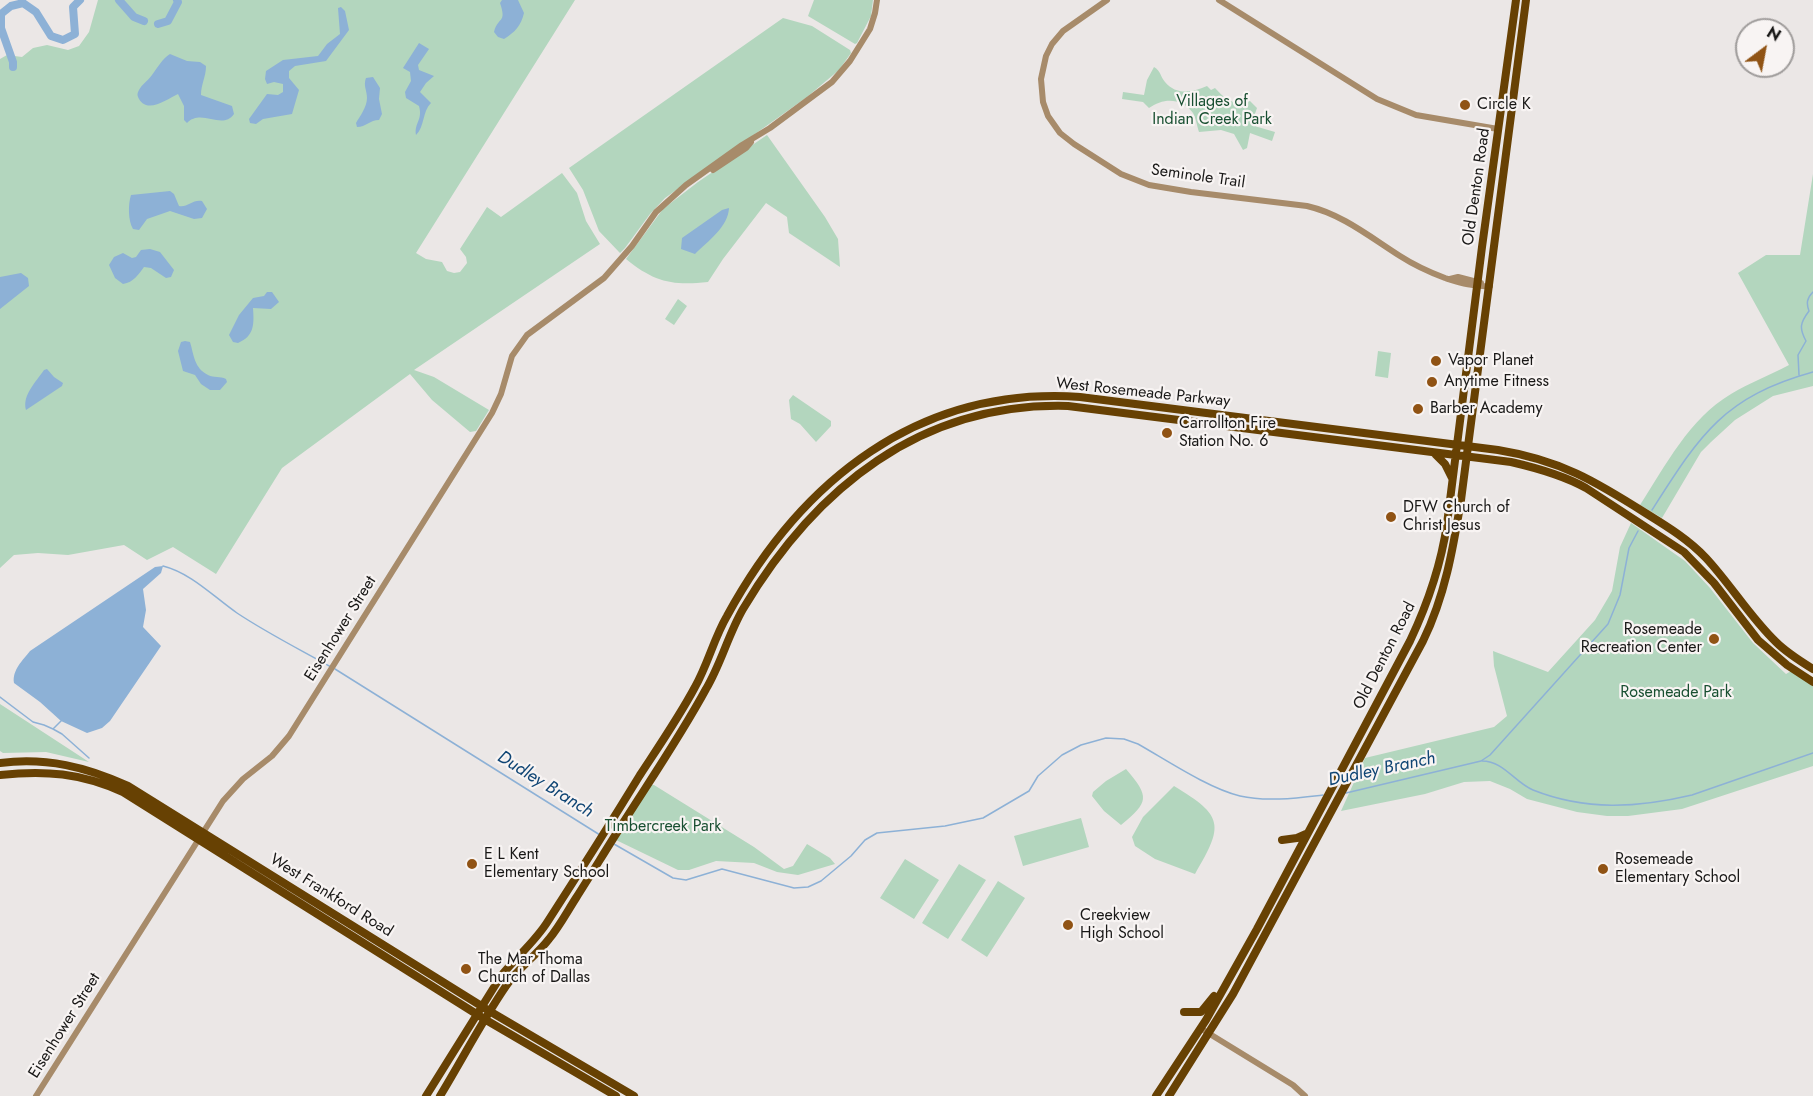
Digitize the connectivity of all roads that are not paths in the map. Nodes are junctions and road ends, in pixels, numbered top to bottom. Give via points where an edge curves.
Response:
1 (877, 0) edge
2 (1107, 0) edge
3 (1219, 0) edge
4 (1516, 0) edge
5 (1526, 0) edge
6 (1498, 129) junction
7 (1477, 284) junction
8 (1490, 286) junction
9 (1152, 405) junction
10 (1151, 416) junction
11 (1312, 426) junction
12 (1460, 426) junction
13 (1378, 434) junction
14 (1311, 437) junction
15 (1438, 442) junction
16 (1377, 446) junction
17 (1457, 446) junction
18 (1468, 447) junction
19 (1434, 453) junction
20 (1456, 455) junction
21 (1467, 457) junction
22 (1452, 479) junction
23 (1612, 492) junction
24 (1606, 501) junction
25 (1441, 560) junction
26 (1451, 561) junction
27 (1813, 669) edge
28 (1813, 682) edge
29 (1368, 719) junction
30 (1377, 724) junction
31 (0, 763) edge
32 (0, 775) edge
33 (204, 832) junction
34 (1307, 833) junction
35 (198, 840) junction
36 (1282, 840) dead end
37 (1222, 990) junction
38 (482, 1006) junction
39 (490, 1012) junction
40 (1184, 1012) dead end
41 (477, 1014) junction
42 (486, 1020) junction
43 (1200, 1029) junction
44 (1208, 1034) junction
45 (36, 1096) edge
46 (426, 1096) edge
47 (440, 1096) edge
48 (616, 1096) edge
49 (634, 1096) edge
50 (1156, 1096) edge
51 (1169, 1096) edge
52 (1305, 1096) edge

1 - 33 street, Eisenhower Street via 870,29 838,76 656,212 604,278 521,342 512,356 492,413 325,680 281,746 234,788
2 - 7 street, Seminole Trail via 1063,31 1046,56 1041,79 1043,102 1060,133 1074,144 1121,174 1149,185 1314,208 1331,214 1428,272
3 - 6 street via 1389,105 1427,117
4 - 6 main road, Old Denton Road
5 - 8 main road, Old Denton Road
6 - 7 main road, Old Denton Road
7 - 8 street, Seminole Trail
7 - 12 main road, Old Denton Road
8 - 18 main road, Old Denton Road
9 - 10 main road
9 - 11 main road, West Rosemeade Parkway
9 - 38 main road, West Rosemeade Parkway via 1054,396 979,404 896,436 849,466 805,507 764,557 727,616 696,685 610,824 545,926 511,963
10 - 14 main road, West Rosemeade Parkway
10 - 39 main road, West Rosemeade Parkway via 1048,406 961,420 900,446 839,488 762,579 726,641 706,689 619,830 551,937 516,973
11 - 13 main road, West Rosemeade Parkway
11 - 14 main road
12 - 15 main road via 1450,437
12 - 17 main road, Old Denton Road
13 - 15 main road, West Rosemeade Parkway
13 - 16 main road
14 - 16 main road, West Rosemeade Parkway
15 - 17 main road, West Rosemeade Parkway
16 - 19 main road, West Rosemeade Parkway
17 - 18 main road, West Rosemeade Parkway
17 - 20 main road, Old Denton Road
18 - 21 main road, Old Denton Road
18 - 23 main road, West Rosemeade Parkway via 1536,457 1578,472
19 - 20 main road, West Rosemeade Parkway
19 - 22 main road
20 - 21 main road, West Rosemeade Parkway
20 - 22 main road, Old Denton Road
21 - 24 main road, West Rosemeade Parkway via 1537,468 1572,481
21 - 26 main road, Old Denton Road
22 - 25 main road, Old Denton Road
23 - 24 main road
23 - 27 main road, West Rosemeade Parkway via 1691,544 1771,637
24 - 28 main road, West Rosemeade Parkway via 1684,552 1714,583 1758,640
25 - 26 main road
25 - 29 main road, Old Denton Road via 1418,626
26 - 30 main road, Old Denton Road via 1431,624
29 - 30 main road
29 - 34 main road, Old Denton Road
30 - 44 main road, Old Denton Road
31 - 33 main road, West Frankford Road via 45,761 103,775
32 - 35 main road, West Frankford Road via 49,772 99,782 123,792
33 - 35 street, Eisenhower Street
33 - 38 main road, West Frankford Road
34 - 36 main road
34 - 37 main road, Old Denton Road
35 - 41 main road, West Frankford Road
35 - 45 street, Eisenhower Street
37 - 40 main road via 1201,1012
37 - 43 main road, Old Denton Road
38 - 39 main road, West Frankford Road
38 - 41 main road, West Rosemeade Parkway
39 - 42 main road, West Rosemeade Parkway
39 - 49 main road, West Frankford Road
41 - 42 main road, West Frankford Road
41 - 46 main road, West Rosemeade Parkway
42 - 47 main road, West Rosemeade Parkway
42 - 48 main road, West Frankford Road
43 - 44 street
43 - 50 main road, Old Denton Road
44 - 51 main road, Old Denton Road
44 - 52 street

